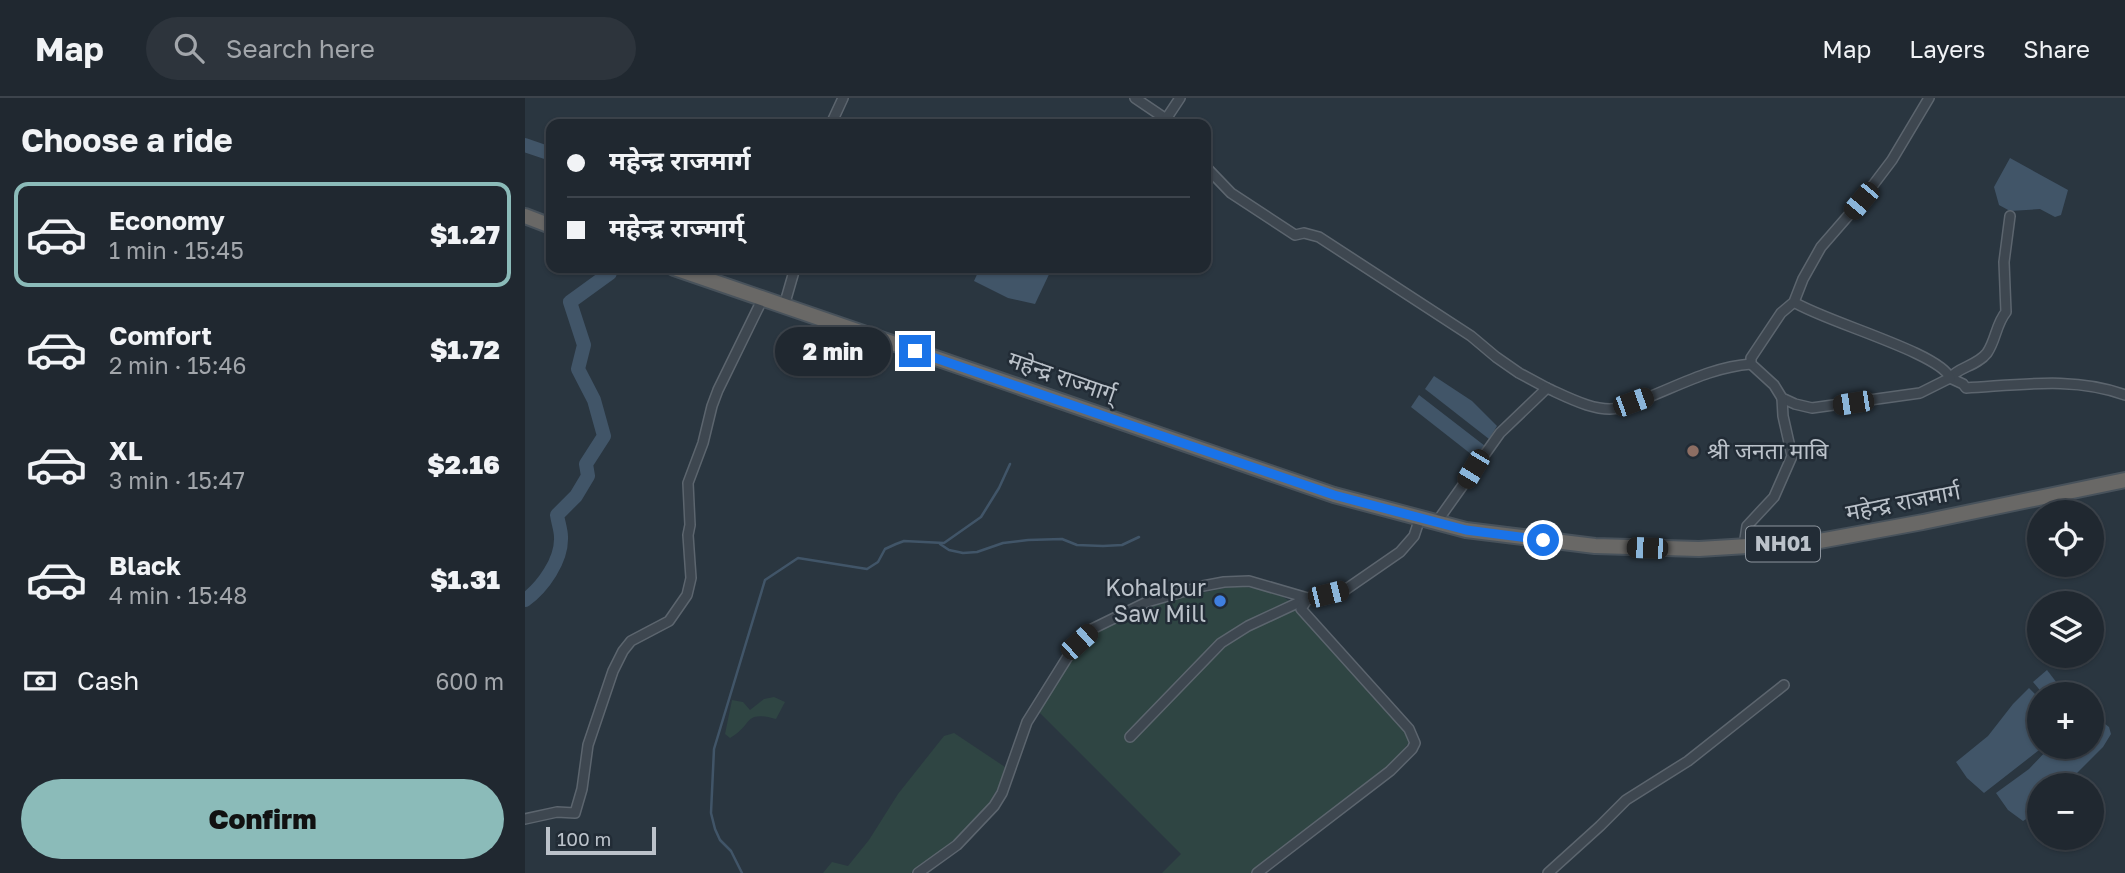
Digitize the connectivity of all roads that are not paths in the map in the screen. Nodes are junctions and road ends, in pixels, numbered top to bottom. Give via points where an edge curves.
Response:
1 (843, 98) edge
2 (1135, 98) edge
3 (1180, 98) edge
4 (1929, 98) edge
5 (833, 119) edge
6 (1163, 119) edge
7 (1167, 119) edge
8 (1211, 172) edge
9 (525, 216) edge
10 (2010, 216) dead end
11 (546, 224) edge
12 (689, 273) edge
13 (794, 273) edge
14 (763, 298) junction
15 (1794, 302) junction
16 (784, 306) junction
17 (1751, 364) junction
18 (1950, 378) junction
19 (1547, 388) junction
20 (2125, 396) edge
21 (1782, 398) junction
22 (2125, 480) edge
23 (1420, 518) junction
24 (1436, 523) junction
25 (1744, 546) junction
26 (1308, 598) junction
27 (1784, 685) dead end
28 (1130, 737) dead end
29 (525, 819) edge
30 (918, 873) edge
31 (1257, 873) edge
32 (1548, 873) edge

1 - 5 street
2 - 6 street
3 - 7 street
4 - 15 street via 1892,160 1821,247
8 - 19 street via 1231,193 1277,224 1295,235 1319,237
9 - 11 highway
10 - 18 street via 2006,312 1987,352
12 - 14 highway, महेन्द्र राज्मार्ग् / NH01
13 - 16 street
14 - 16 highway, महेन्द्र राज्मार्ग् / NH01
14 - 29 street via 712,406 688,483 691,578 687,595 669,621 631,641 623,651 588,745 575,813
15 - 17 street via 1781,313
15 - 18 street via 1907,349 1948,372
16 - 23 highway, महेन्द्र राज्मार्ग् / NH01 via 1334,495
17 - 19 street via 1700,374 1618,409 1594,407
17 - 21 street
18 - 20 street via 1966,388 2082,384
18 - 21 street via 1920,393 1832,406 1812,408
19 - 24 street via 1500,433
21 - 25 street via 1793,456 1774,497 1747,526
22 - 25 highway, महेन्द्र राजमार्ग / NH01 via 1814,542
23 - 24 highway, महेन्द्र राज्मार्ग् / NH01
23 - 26 street via 1414,536 1400,552 1345,590
24 - 25 highway, महेन्द्र राजमार्ग / NH01 via 1595,546
26 - 28 street via 1221,643
26 - 30 street via 1249,581 1224,582 1147,602 1093,629 1067,658 1027,722 994,806 957,845
26 - 31 street via 1301,609 1409,729 1415,743 1390,771
27 - 32 street via 1678,769 1626,800

